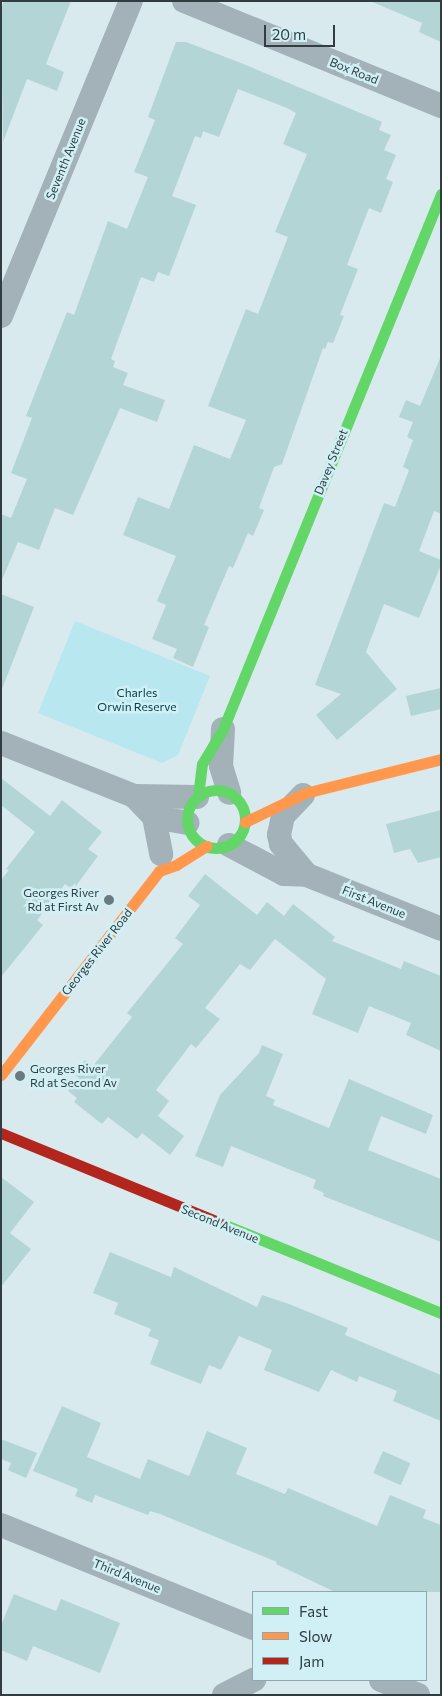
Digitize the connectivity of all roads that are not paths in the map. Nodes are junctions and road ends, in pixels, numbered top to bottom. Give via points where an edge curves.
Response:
1 (131, 1) edge
2 (184, 1) edge
3 (441, 106) edge
4 (441, 194) edge
5 (1, 316) edge
6 (223, 729) junction
7 (1, 742) edge
8 (441, 759) edge
9 (295, 791) junction
10 (134, 796) junction
11 (197, 796) junction
12 (239, 797) junction
13 (154, 817) junction
14 (245, 822) junction
15 (175, 843) junction
16 (217, 845) junction
17 (307, 875) junction
18 (441, 929) edge
19 (1, 1075) edge
20 (1, 1133) edge
21 (441, 1313) edge
22 (1, 1525) edge
23 (252, 1628) edge
24 (252, 1681) edge
25 (384, 1681) edge
26 (224, 1695) edge
27 (418, 1695) edge

1 - 5 street, Seventh Avenue
2 - 3 street, Box Road
4 - 6 street, Davey Street
6 - 11 street, Davey Street via 202,764
6 - 12 street, Davey Street via 221,766
7 - 10 street
8 - 9 street
9 - 14 street
9 - 17 street, First Avenue via 278,835 281,844
10 - 11 street
10 - 13 street
11 - 12 street via 216,789
11 - 15 street, Davey Street
12 - 14 street
13 - 15 street
13 - 15 street
14 - 16 street via 237,839
15 - 16 street
15 - 16 street via 176,866
15 - 19 street, Georges River Road
16 - 17 street, First Avenue via 284,874
17 - 18 street, First Avenue
20 - 21 street, Second Avenue
22 - 23 street, Third Avenue
24 - 26 street
25 - 27 street

